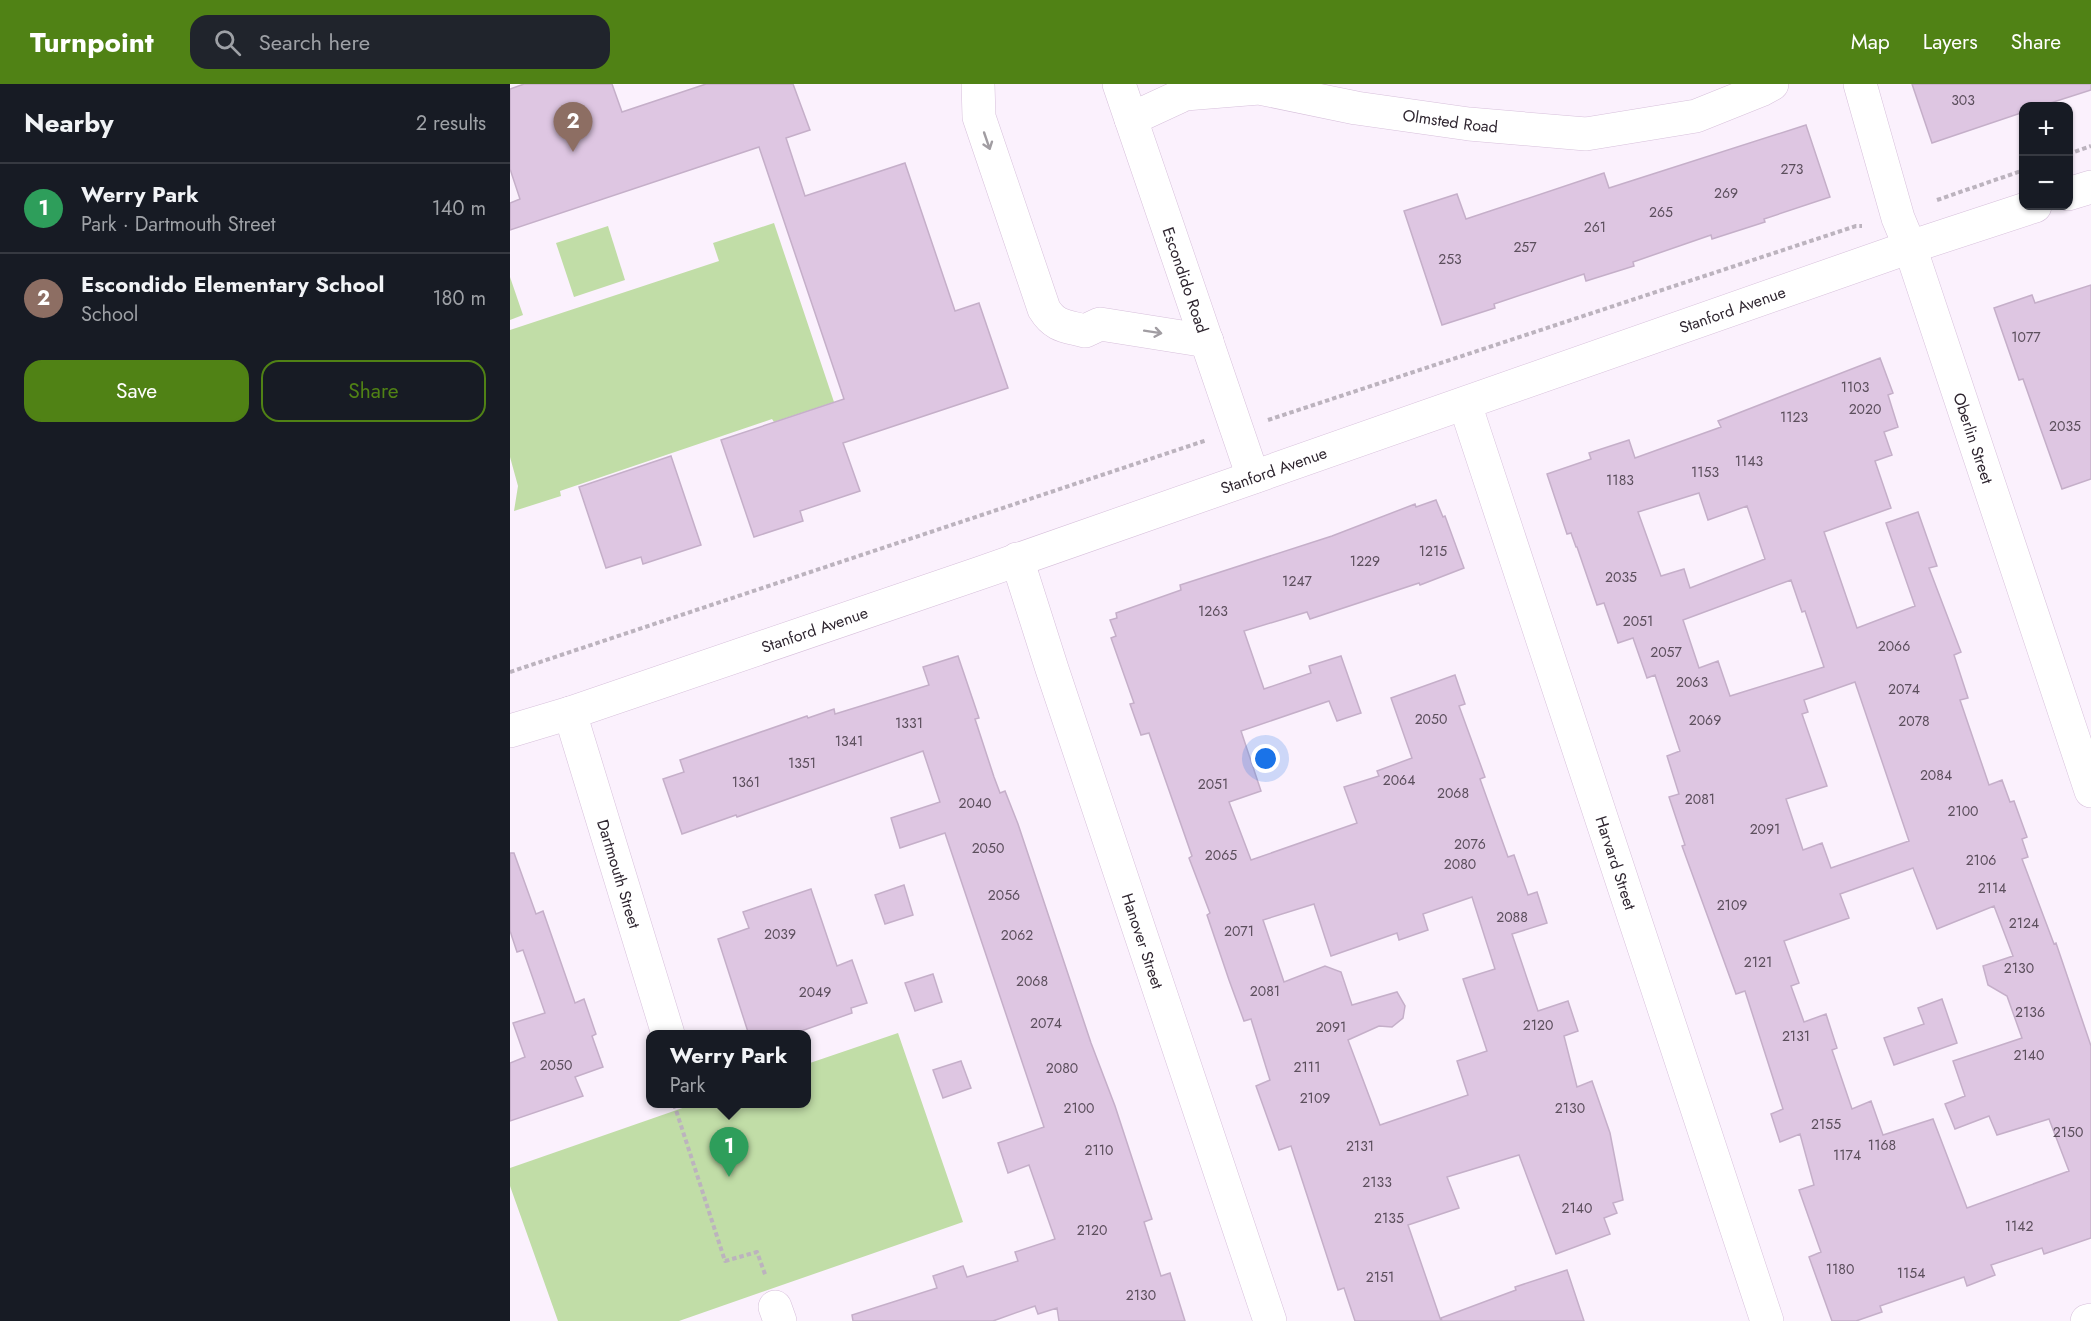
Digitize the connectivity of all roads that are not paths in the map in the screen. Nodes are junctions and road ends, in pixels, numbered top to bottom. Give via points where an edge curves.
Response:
1 (978, 84) edge
2 (1119, 84) edge
3 (1772, 84) edge
4 (1860, 84) edge
5 (1131, 118) junction
6 (2091, 187) edge
7 (2073, 192) edge
8 (2023, 210) edge
9 (1910, 247) junction
10 (1207, 341) junction
11 (1464, 404) junction
12 (1253, 477) junction
13 (1017, 559) junction
14 (570, 713) junction
15 (510, 731) edge
16 (2091, 791) edge
17 (666, 1030) edge
18 (1270, 1321) edge
19 (1767, 1321) edge

1 -> 10 street via 979,117 1049,318 1085,331 1100,324
2 - 5 street, Escondido Road
3 - 5 street, Olmsted Road via 1696,116 1586,134 1424,118 1259,88 1185,94
4 - 9 street, Oberlin Street
5 - 10 street, Escondido Road
6 - 7 street
8 - 9 street, Stanford Avenue
9 - 11 street, Stanford Avenue
9 - 16 street, Oberlin Street
10 - 12 street, Escondido Road
11 - 12 street, Stanford Avenue
11 - 19 street, Harvard Street
12 - 13 street, Stanford Avenue
13 - 14 street, Stanford Avenue
13 - 18 street, Hanover Street
14 - 15 street, Stanford Avenue
14 - 17 street, Dartmouth Street

